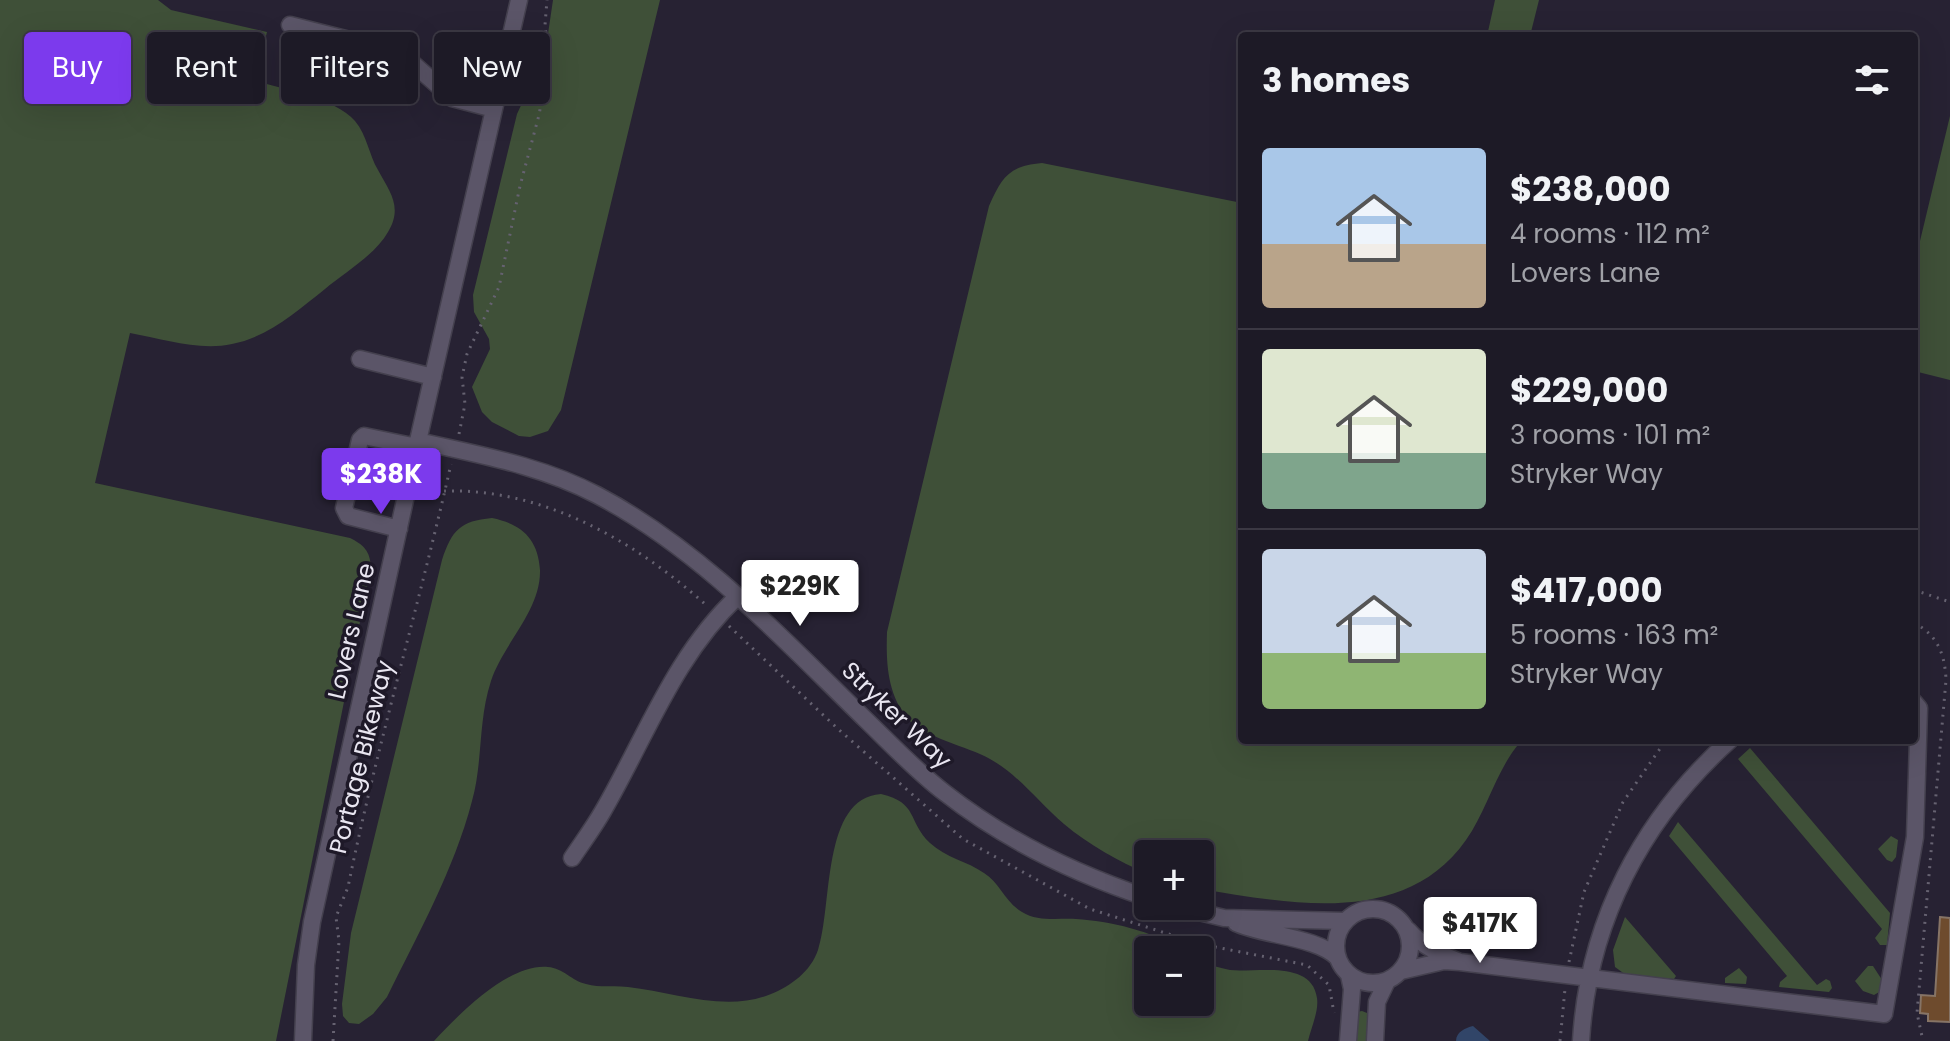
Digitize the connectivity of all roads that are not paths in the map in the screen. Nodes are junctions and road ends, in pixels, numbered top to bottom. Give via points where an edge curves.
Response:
1 (519, 0) edge
2 (290, 25) dead end
3 (494, 109) junction
4 (360, 359) dead end
5 (433, 377) junction
6 (417, 444) junction
7 (399, 529) junction
8 (738, 596) junction
9 (1918, 707) edge
10 (1918, 740) edge
11 (1726, 744) edge
12 (1918, 744) edge
13 (572, 858) dead end
14 (1134, 893) edge
15 (1214, 916) edge
16 (1224, 918) junction
17 (1345, 921) junction
18 (1406, 927) junction
19 (1338, 958) junction
20 (1460, 962) junction
21 (1349, 975) junction
22 (1394, 976) junction
23 (1588, 976) junction
24 (303, 1041) edge
25 (1348, 1041) edge
26 (1375, 1041) edge
27 (1581, 1041) edge

1 - 3 street, Lovers Lane
2 - 3 street via 401,53 452,98
3 - 5 street, Lovers Lane
4 - 5 street
5 - 6 street, Lovers Lane
6 - 7 street, Lovers Lane
6 - 7 street, Stryker Way via 364,436 344,508 348,516
6 - 8 street, Stryker Way via 516,463 567,480 634,518
7 - 24 street, Lovers Lane via 312,922
8 - 13 street via 690,650
8 - 14 street, Stryker Way via 945,793 1025,845 1084,876
9 - 10 street
11 - 23 street via 1667,806 1643,841 1609,908
12 - 23 street via 1915,837 1884,1014
15 - 16 street
16 - 17 street
16 - 19 street via 1323,946
17 - 18 street via 1354,913 1377,908
17 - 19 street via 1338,932
18 - 20 street via 1425,946
18 - 22 street via 1411,950
19 - 21 street
20 - 22 street via 1444,961
20 - 23 street
21 - 22 street via 1368,983
21 - 25 street
22 - 26 street via 1377,1002
23 - 27 street

